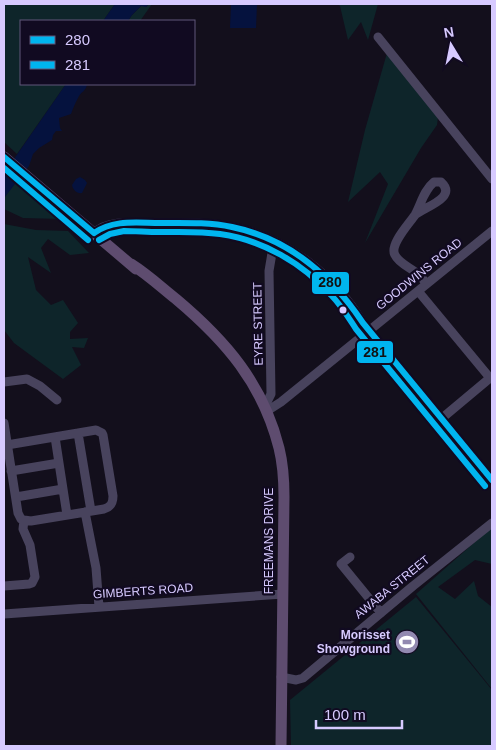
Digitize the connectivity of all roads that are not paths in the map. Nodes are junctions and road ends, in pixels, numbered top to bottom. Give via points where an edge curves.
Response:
1 (378, 37) dead end
2 (4, 157) edge
3 (492, 179) edge
4 (415, 215) dead end
5 (492, 231) edge
6 (94, 233) junction
7 (276, 242) junction
8 (426, 284) junction
9 (418, 291) junction
10 (370, 331) junction
11 (4, 382) edge
12 (57, 400) dead end
13 (265, 407) junction
14 (441, 419) junction
15 (4, 422) edge
16 (78, 433) junction
17 (55, 437) junction
18 (7, 445) junction
19 (59, 463) junction
20 (12, 471) junction
21 (492, 480) edge
22 (14, 485) junction
23 (4, 487) edge
24 (63, 489) junction
25 (16, 497) junction
26 (88, 512) junction
27 (67, 515) junction
28 (24, 520) junction
29 (492, 523) edge
30 (350, 557) dead end
31 (4, 586) edge
32 (283, 594) junction
33 (99, 607) junction
34 (381, 613) junction
35 (4, 614) edge
36 (309, 673) junction
37 (282, 678) junction
38 (281, 690) junction
39 (281, 746) edge

1 - 3 street
2 - 6 main road, FREEMANS DRIVE
4 - 8 street via 393,249 398,260
5 - 8 street, GOODWINS ROAD
6 - 7 street via 119,224 195,223 232,227
6 - 13 main road, FREEMANS DRIVE via 192,312 229,351 250,379
7 - 10 street via 301,258
7 - 13 street, EYRE STREET via 270,271 271,394
8 - 9 street, GOODWINS ROAD
9 - 10 street, GOODWINS ROAD
9 - 14 street via 490,378
10 - 13 street, GOODWINS ROAD via 281,402
10 - 14 street
11 - 12 street via 27,379
13 - 32 main road, FREEMANS DRIVE via 279,449 284,480
14 - 21 street
15 - 18 street
16 - 17 street
16 - 26 street
16 - 26 street via 96,430 102,433 113,496 112,504 107,508
17 - 18 street
17 - 19 street
18 - 20 street
19 - 20 street
19 - 24 street
20 - 22 street
22 - 23 street
22 - 25 street
24 - 25 street
24 - 27 street
25 - 28 street via 18,513
26 - 27 street
26 - 33 street
27 - 28 street
28 - 31 street via 34,580 29,584
29 - 34 street, AWABA STREET
30 - 34 street via 338,560
32 - 33 street, GIMBERTS ROAD
32 - 37 main road, FREEMANS DRIVE
33 - 35 street, GIMBERTS ROAD
34 - 36 street, AWABA STREET
36 - 37 street, AWABA STREET via 300,680
36 - 38 street, AWABA STREET via 300,684
37 - 38 main road, FREEMANS DRIVE
38 - 39 main road, FREEMANS DRIVE

